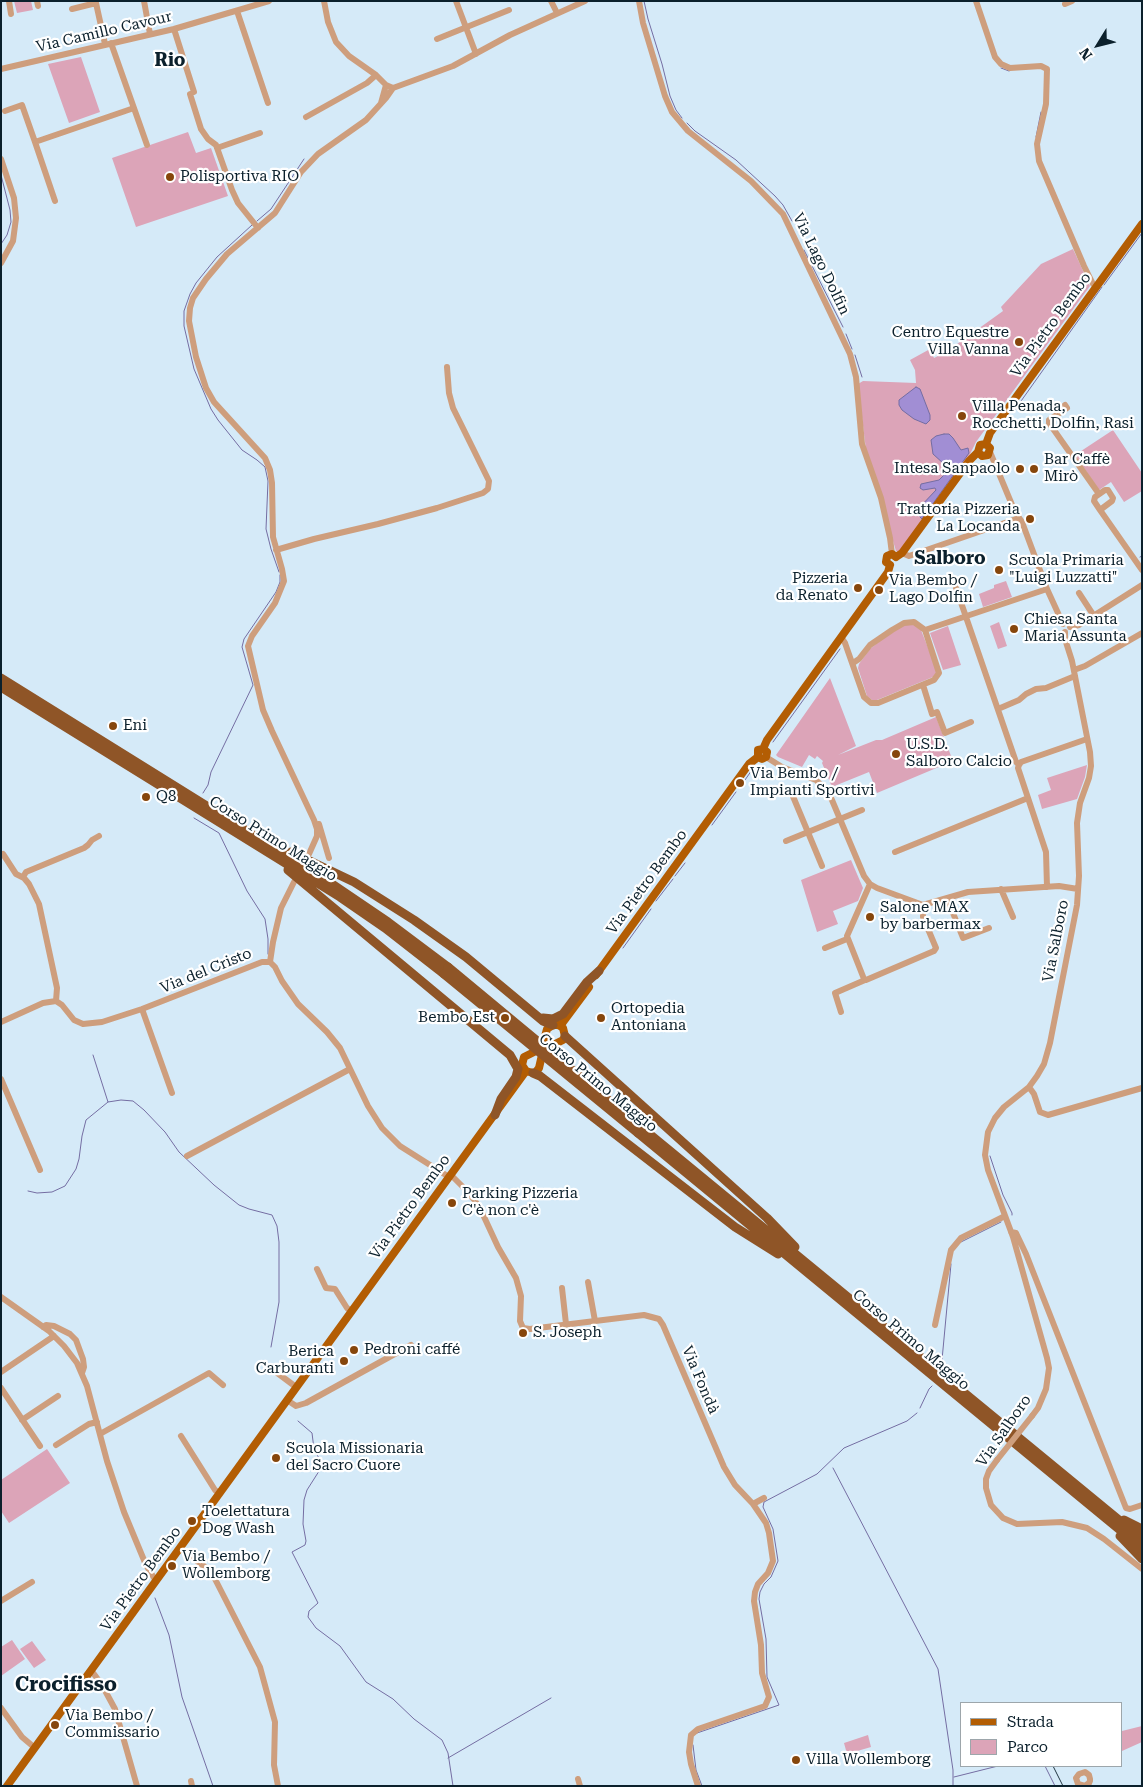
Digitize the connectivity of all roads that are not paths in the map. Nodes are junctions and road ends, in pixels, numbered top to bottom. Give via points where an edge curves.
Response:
1 (8, 1) edge
2 (144, 1) edge
3 (269, 1) edge
4 (324, 1) edge
5 (456, 1) edge
6 (551, 1) edge
7 (639, 1) edge
8 (976, 1) edge
9 (1072, 1) edge
10 (583, 2) edge
11 (1065, 4) dead end
12 (72, 9) dead end
13 (509, 10) dead end
14 (237, 11) junction
15 (557, 13) junction
16 (12, 14) dead end
17 (465, 27) junction
18 (174, 30) junction
19 (150, 34) junction
20 (437, 38) dead end
21 (108, 44) junction
22 (476, 54) junction
23 (1, 69) edge
24 (376, 74) junction
25 (386, 85) junction
26 (393, 88) junction
27 (268, 103) dead end
28 (380, 104) junction
29 (134, 108) junction
30 (5, 111) dead end
31 (306, 117) dead end
32 (260, 133) dead end
33 (35, 142) junction
34 (146, 145) dead end
35 (217, 148) junction
36 (1, 159) edge
37 (249, 173) dead end
38 (228, 180) junction
39 (55, 201) dead end
40 (1142, 224) edge
41 (255, 225) junction
42 (1, 263) edge
43 (1096, 286) junction
44 (447, 367) dead end
45 (1065, 405) dead end
46 (986, 444) junction
47 (990, 452) junction
48 (980, 454) junction
49 (994, 464) junction
50 (1099, 494) junction
51 (1100, 510) junction
52 (1019, 518) junction
53 (276, 550) junction
54 (897, 555) junction
55 (1142, 570) edge
56 (1142, 585) edge
57 (956, 588) dead end
58 (1047, 589) junction
59 (1079, 594) dead end
60 (1094, 616) junction
61 (966, 617) junction
62 (1063, 624) junction
63 (1070, 627) junction
64 (925, 630) junction
65 (1065, 632) junction
66 (1142, 633) edge
67 (841, 638) junction
68 (853, 663) junction
69 (1074, 673) junction
70 (1, 678) edge
71 (923, 685) junction
72 (1, 687) edge
73 (998, 709) junction
74 (971, 722) dead end
75 (1087, 739) junction
76 (762, 757) junction
77 (1018, 765) junction
78 (296, 782) junction
79 (792, 794) dead end
80 (1028, 798) junction
81 (862, 810) dead end
82 (840, 819) junction
83 (242, 827) junction
84 (808, 832) junction
85 (99, 836) dead end
86 (786, 841) dead end
87 (256, 844) junction
88 (895, 852) dead end
89 (3, 854) dead end
90 (309, 854) dead end
91 (329, 858) dead end
92 (822, 866) dead end
93 (22, 878) junction
94 (294, 882) dead end
95 (870, 884) junction
96 (1047, 887) junction
97 (1001, 889) junction
98 (1078, 889) junction
99 (947, 898) junction
100 (923, 905) junction
101 (1013, 917) dead end
102 (989, 928) dead end
103 (847, 939) junction
104 (825, 948) dead end
105 (270, 962) junction
106 (446, 971) junction
107 (599, 971) junction
108 (865, 980) junction
109 (56, 1001) junction
110 (142, 1009) junction
111 (841, 1012) dead end
112 (540, 1017) junction
113 (1, 1022) edge
114 (556, 1025) junction
115 (565, 1036) junction
116 (510, 1055) junction
117 (350, 1068) junction
118 (527, 1069) junction
119 (1, 1079) edge
120 (1029, 1087) junction
121 (1142, 1088) edge
122 (172, 1093) dead end
123 (495, 1115) junction
124 (187, 1156) dead end
125 (40, 1170) dead end
126 (450, 1176) junction
127 (1005, 1216) junction
128 (1011, 1232) junction
129 (316, 1269) dead end
130 (588, 1282) dead end
131 (562, 1288) dead end
132 (832, 1288) junction
133 (1, 1297) edge
134 (351, 1311) junction
135 (595, 1321) junction
136 (566, 1324) junction
137 (936, 1325) dead end
138 (43, 1327) junction
139 (54, 1336) junction
140 (411, 1345) dead end
141 (272, 1369) dead end
142 (1, 1372) edge
143 (82, 1373) junction
144 (223, 1385) dead end
145 (296, 1387) junction
146 (1, 1388) edge
147 (58, 1396) dead end
148 (286, 1400) junction
149 (22, 1420) junction
150 (97, 1422) junction
151 (100, 1434) junction
152 (181, 1436) dead end
153 (56, 1445) dead end
154 (40, 1446) dead end
155 (1085, 1492) junction
156 (219, 1493) junction
157 (764, 1498) dead end
158 (753, 1504) junction
159 (1142, 1505) edge
160 (1104, 1517) junction
161 (1142, 1529) edge
162 (1142, 1539) edge
163 (180, 1548) junction
164 (1142, 1548) edge
165 (1142, 1559) edge
166 (1142, 1569) edge
167 (156, 1581) junction
168 (32, 1582) dead end
169 (1, 1602) edge
170 (91, 1670) junction
171 (1, 1708) edge
172 (35, 1748) junction
173 (1077, 1784) edge
174 (1088, 1784) edge
175 (7, 1786) edge
176 (137, 1786) edge
177 (278, 1786) edge
178 (698, 1786) edge

1 - 16 street
2 - 19 street
3 - 14 street, Via Camillo Cavour
4 - 24 street via 336,42
5 - 17 street
6 - 15 street
7 - 54 street, Via Lago Dolfin via 672,112 688,131 751,181 783,214 850,354 856,377 862,444
8 - 43 street via 995,57 1001,64 1010,68 1041,66 1047,69 1046,104 1037,144 1039,162 1084,266
9 - 11 street
10 - 15 street
12 - 21 street via 96,3
13 - 17 street
14 - 18 street, Via Camillo Cavour
14 - 27 street
15 - 22 street
17 - 20 street
17 - 22 street
18 - 19 street, Via Camillo Cavour
18 - 35 street via 202,129
19 - 21 street, Via Camillo Cavour
21 - 23 street, Via Camillo Cavour
21 - 29 street
22 - 26 street
24 - 25 street
24 - 31 street via 367,83
25 - 26 street
25 - 28 street
26 - 28 street
28 - 41 street via 366,120 306,166 274,213
29 - 33 street
29 - 34 street
30 - 33 street via 22,105
32 - 35 street
33 - 39 street
35 - 38 street
36 - 42 street via 14,198 16,218 13,241
37 - 38 street
38 - 41 street via 238,203
40 - 43 main road, Via Pietro Bembo
41 - 53 street via 227,254 193,298 189,322 206,388 214,402 265,458 270,470
43 - 46 main road, Via Pietro Bembo via 990,432
44 - 53 street via 453,408 489,481 488,489 437,508
45 - 50 street via 1067,408 1049,423
46 - 47 main road
46 - 48 main road, Via Pietro Bembo via 980,445
47 - 48 main road, Via Pietro Bembo via 987,456
47 - 49 street, Via Salboro
48 - 49 street, Via Salboro
48 - 54 main road, Via Pietro Bembo via 969,461
49 - 52 street, Via Salboro
50 - 51 street via 1094,498
50 - 51 street via 1108,490 1113,498
51 - 55 street
52 - 54 street via 909,556
52 - 58 street, Via Salboro
53 - 78 street via 284,581 275,603 248,646 264,710
54 - 67 main road, Via Pietro Bembo via 896,562 890,565
56 - 60 street
57 - 61 street
58 - 61 street
58 - 62 street, Via Salboro
59 - 60 street
60 - 63 street
61 - 64 street
61 - 73 street
62 - 63 street via 1068,623
62 - 65 street, Via Salboro via 1061,628
63 - 65 street
64 - 68 street via 914,622 904,622 880,638
64 - 71 street via 940,673
65 - 69 street, Via Salboro
66 - 69 street
67 - 68 street
67 - 76 main road via 767,740 763,749 767,752
68 - 71 street via 864,697 871,703
69 - 73 street
69 - 75 street, Via Salboro
70 - 83 highway, Corso Primo Maggio
71 - 74 street via 932,714 937,712 945,733
72 - 87 highway, Corso Primo Maggio
73 - 77 street
75 - 77 street
75 - 98 street, Via Salboro via 1090,772 1076,823
76 - 82 street via 823,785 833,799
76 - 107 main road, Via Pietro Bembo via 749,764
77 - 80 street
78 - 90 street via 317,829
78 - 91 street via 319,823
79 - 84 street
80 - 88 street
80 - 96 street via 1046,852
81 - 82 street
82 - 84 street
82 - 95 street
83 - 106 highway, Corso Primo Maggio via 358,901
83 - 112 highway via 368,891 446,943
84 - 86 street
84 - 92 street
85 - 93 street via 84,848 26,872
87 - 106 highway, Corso Primo Maggio via 340,897
87 - 116 highway
89 - 93 street
93 - 109 street via 34,893 42,916 57,988
94 - 105 street via 280,908
95 - 100 street
95 - 103 street
96 - 97 street
96 - 98 street
97 - 99 street
97 - 101 street
98 - 120 street, Via Salboro via 1047,1053 1038,1076
99 - 100 street
99 - 102 street via 963,938
100 - 108 street via 923,917 935,946 934,952
103 - 104 street
103 - 108 street
105 - 110 street, Via del Cristo via 262,962
105 - 117 street, Via del Cristo via 298,1004 335,1041
106 - 132 highway, Corso Primo Maggio, bridge
107 - 112 highway via 563,1014 553,1019
107 - 114 main road, Via Pietro Bembo
108 - 111 street via 834,993
109 - 110 street, Via del Cristo via 74,1020 83,1024 102,1022
109 - 113 street via 43,1003
110 - 122 street
112 - 114 highway
114 - 115 main road via 564,1030
114 - 118 main road, Via Pietro Bembo via 547,1030 536,1051 524,1057
115 - 118 main road, Via Pietro Bembo via 542,1055 539,1068
115 - 132 highway via 768,1218 820,1270
116 - 118 highway
116 - 123 highway via 518,1069
117 - 124 street
117 - 126 street, Via del Cristo via 372,1113 390,1138
118 - 123 main road, Via Pietro Bembo
118 - 132 highway via 735,1226
119 - 125 street
120 - 121 street via 1040,1112 1048,1115
120 - 127 street, Via Salboro via 1000,1112 987,1138 986,1164
123 - 126 main road, Via Pietro Bembo
126 - 134 main road, Via Pietro Bembo
126 - 136 street, Via Fondà via 479,1206 516,1278 522,1296 520,1321 523,1328
127 - 128 street, Via Salboro
127 - 137 street via 962,1238 951,1250
128 - 159 street, Via Salboro via 1016,1233 1024,1248 1126,1508
128 - 166 street, Via Salboro, bridge via 1049,1368 1046,1389 1038,1408 989,1471 986,1488 991,1505 1002,1518 1017,1524 1062,1522 1087,1528
129 - 134 street via 326,1288 335,1289
130 - 135 street
131 - 136 street
132 - 155 highway, Corso Primo Maggio
132 - 160 highway, Corso Primo Maggio
133 - 138 street
134 - 145 main road, Via Pietro Bembo
135 - 136 street, Via Fondà
135 - 158 street, Via Fondà via 644,1315 659,1319 724,1467
138 - 139 street
138 - 143 street via 54,1326 76,1340 83,1359
139 - 142 street
139 - 143 street via 71,1354
140 - 148 street via 306,1403 296,1406
141 - 145 street
143 - 150 street
144 - 151 street via 210,1373
145 - 148 main road, Via Pietro Bembo
146 - 149 street
147 - 149 street
148 - 156 main road, Via Pietro Bembo
149 - 154 street
150 - 151 street
150 - 153 street
151 - 167 street via 124,1512
152 - 156 street
155 - 161 highway
155 - 162 highway, Corso Primo Maggio
156 - 163 main road, Via Pietro Bembo
157 - 158 street
158 - 178 street via 767,1528 773,1556 769,1570 758,1584 754,1601 762,1673 769,1697 765,1706 698,1729 690,1735 690,1758
160 - 164 highway, Corso Primo Maggio
160 - 165 highway
163 - 167 main road, Via Pietro Bembo
163 - 177 street via 209,1570 260,1667 275,1722 274,1765
167 - 170 main road, Via Pietro Bembo
168 - 169 street
170 - 172 main road, Via Pietro Bembo
170 - 176 street via 115,1710
171 - 172 street via 24,1739
172 - 175 main road, Via Pietro Bembo
173 - 174 street
173 - 174 street via 1078,1774 1085,1772 1090,1776

